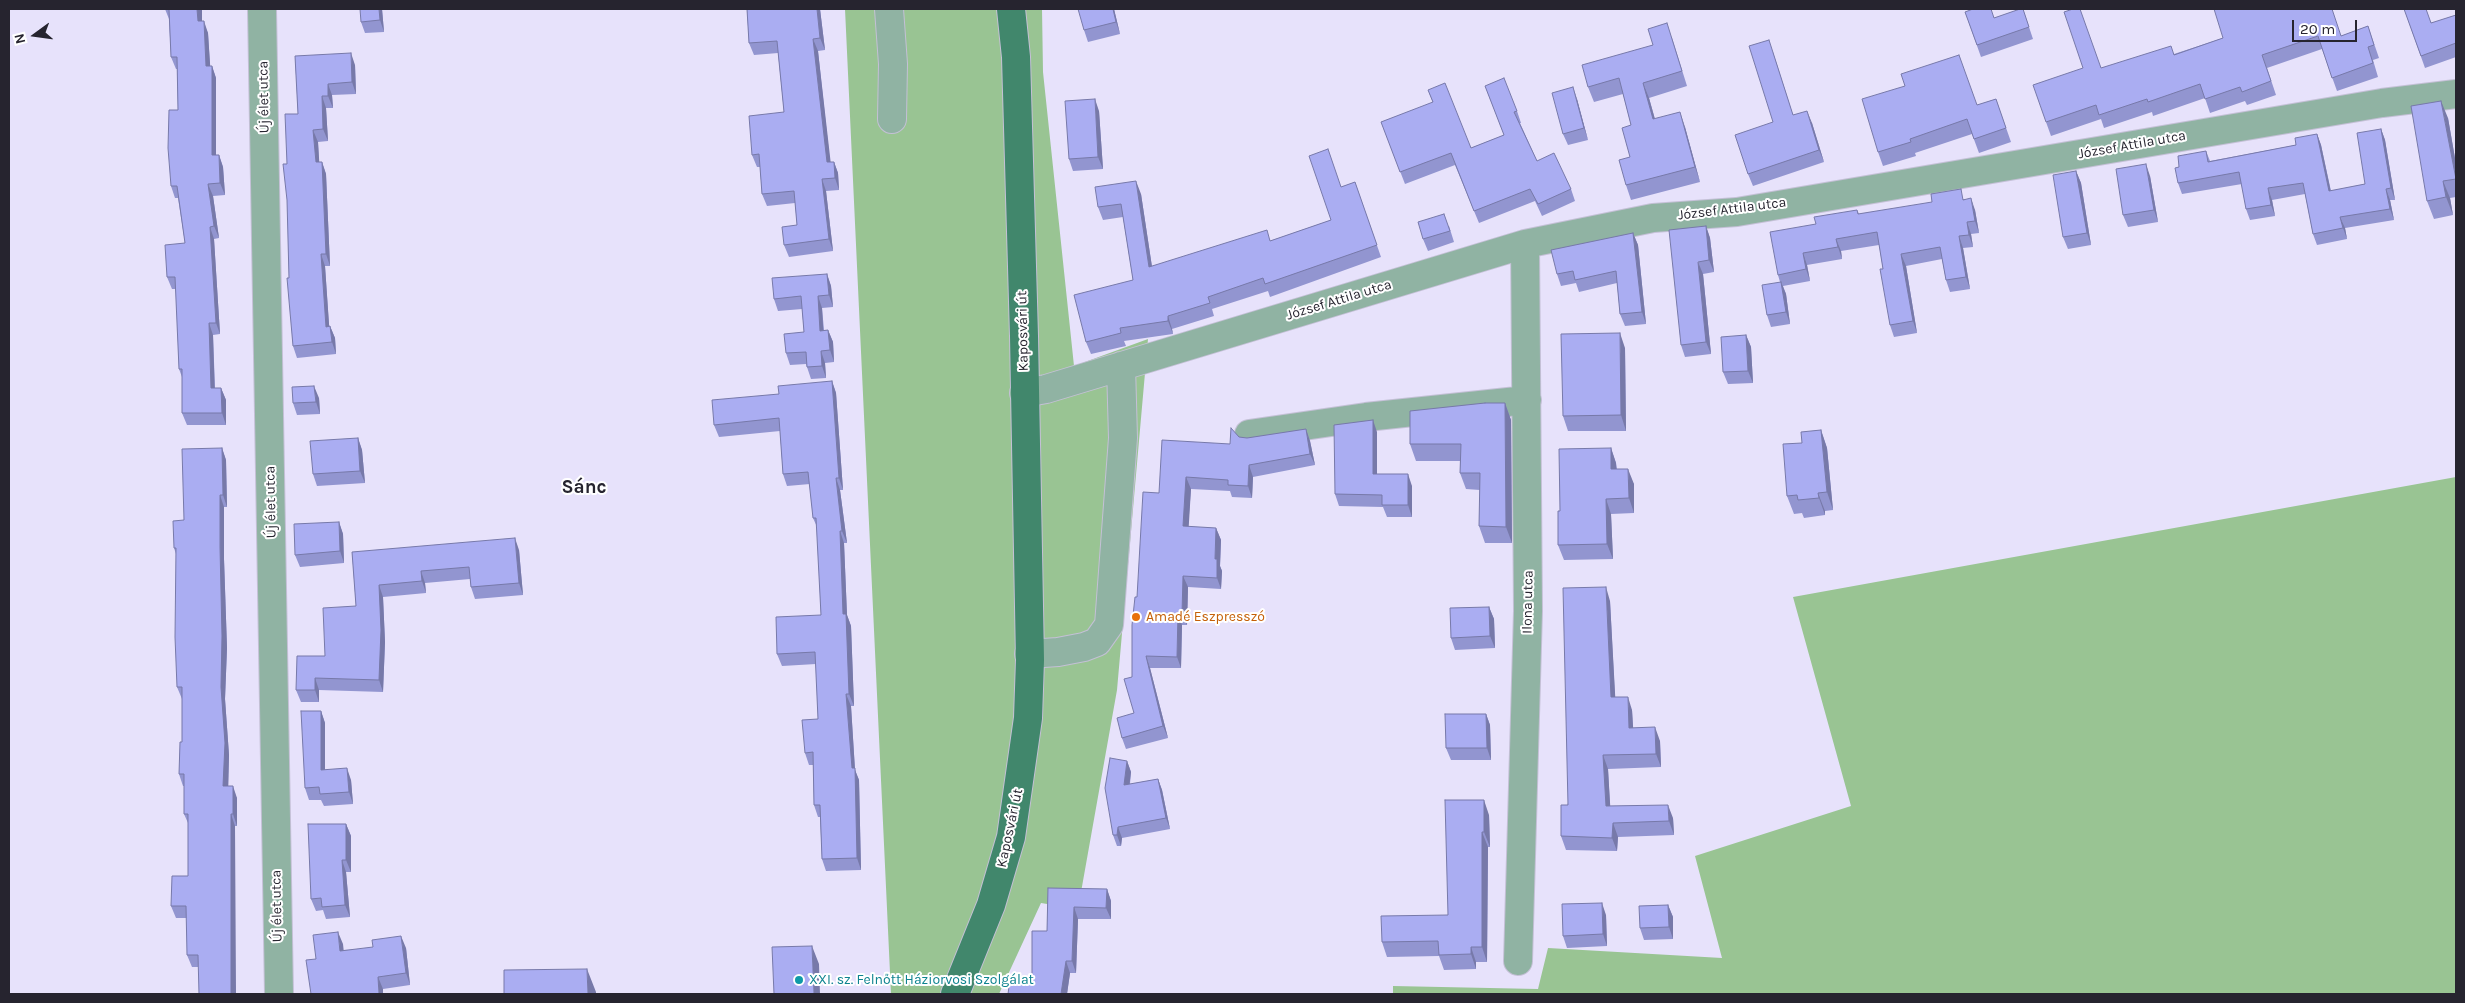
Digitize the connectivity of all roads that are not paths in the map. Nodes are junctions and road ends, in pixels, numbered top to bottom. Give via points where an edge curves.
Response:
1 (262, 9) edge
2 (888, 9) edge
3 (1011, 9) edge
4 (2456, 94) edge
5 (892, 119) dead end
6 (1525, 244) junction
7 (1121, 366) junction
8 (1024, 393) junction
9 (1527, 400) junction
10 (1249, 434) dead end
11 (1029, 654) junction
12 (1518, 961) dead end
13 (279, 994) edge
14 (956, 994) edge

1 - 13 street, Új élet utca
2 - 5 street via 893,64
3 - 8 main road, Kaposvári út via 1016,57
4 - 6 street, József Attila utca via 2382,103 1738,212 1653,218
6 - 7 street, József Attila utca
6 - 9 street, Ilona utca
7 - 8 street, József Attila utca via 1046,390
7 - 11 street via 1122,438 1109,625 1097,642 1084,647
8 - 11 main road, Kaposvári út
9 - 10 street via 1366,416
9 - 12 street, Ilona utca via 1528,611
11 - 14 main road, Kaposvári út via 1028,718 1010,837 992,905

